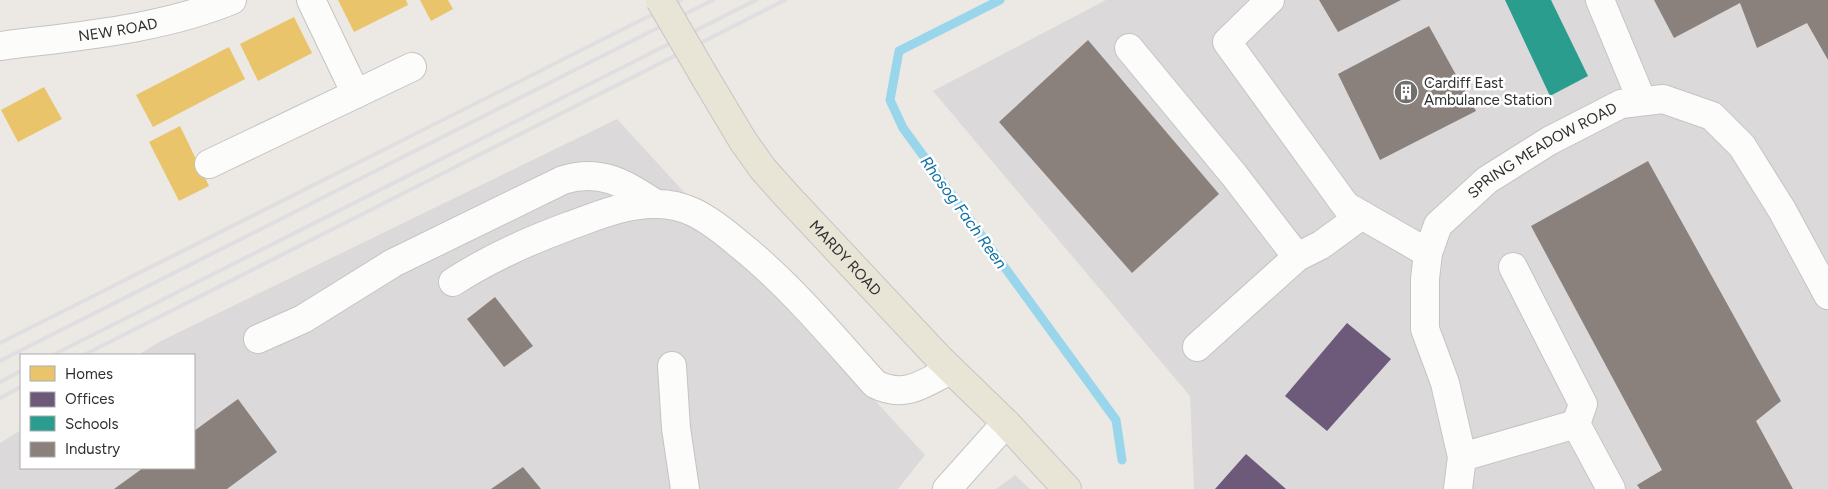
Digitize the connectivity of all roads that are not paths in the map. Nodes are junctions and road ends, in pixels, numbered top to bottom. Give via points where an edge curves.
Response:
1 (232, 0) edge
2 (311, 0) edge
3 (660, 0) edge
4 (1270, 0) edge
5 (1600, 0) edge
6 (0, 46) edge
7 (1129, 48) dead end
8 (412, 67) dead end
9 (356, 94) junction
10 (1642, 101) junction
11 (209, 164) dead end
12 (656, 204) junction
13 (1362, 215) junction
14 (1428, 253) junction
15 (1297, 257) junction
16 (1513, 267) dead end
17 (453, 282) dead end
18 (1828, 295) edge
19 (258, 339) dead end
20 (1197, 347) dead end
21 (672, 366) dead end
22 (950, 370) junction
23 (1006, 423) junction
24 (1576, 424) junction
25 (1462, 457) junction
26 (684, 489) edge
27 (947, 489) edge
28 (1066, 489) edge
29 (1458, 489) edge
30 (1611, 489) edge

1 - 6 street, NEW ROAD via 166,22
2 - 9 street
3 - 22 main road, MARDY ROAD, bridge via 734,127 763,169
4 - 13 street via 1228,42 1346,206
5 - 10 street
7 - 15 street
8 - 9 street
9 - 11 street
10 - 14 street, SPRING MEADOW ROAD via 1621,104 1549,141 1487,180 1438,225
10 - 18 street, SPRING MEADOW ROAD via 1663,99 1712,116 1742,146 1782,210
12 - 17 street via 625,207 549,234 503,253
12 - 19 street via 614,179 570,178 393,263 303,319
12 - 22 street via 694,213 766,266 875,384 885,389 904,391
13 - 14 street
13 - 15 street via 1321,245
14 - 25 street, SPRING MEADOW ROAD via 1425,329 1445,383
15 - 20 street
16 - 24 street via 1583,404
21 - 26 street
22 - 23 main road, MARDY ROAD
23 - 27 street
23 - 28 main road, MARDY ROAD
24 - 25 street
24 - 30 street
25 - 29 street, SPRING MEADOW ROAD

